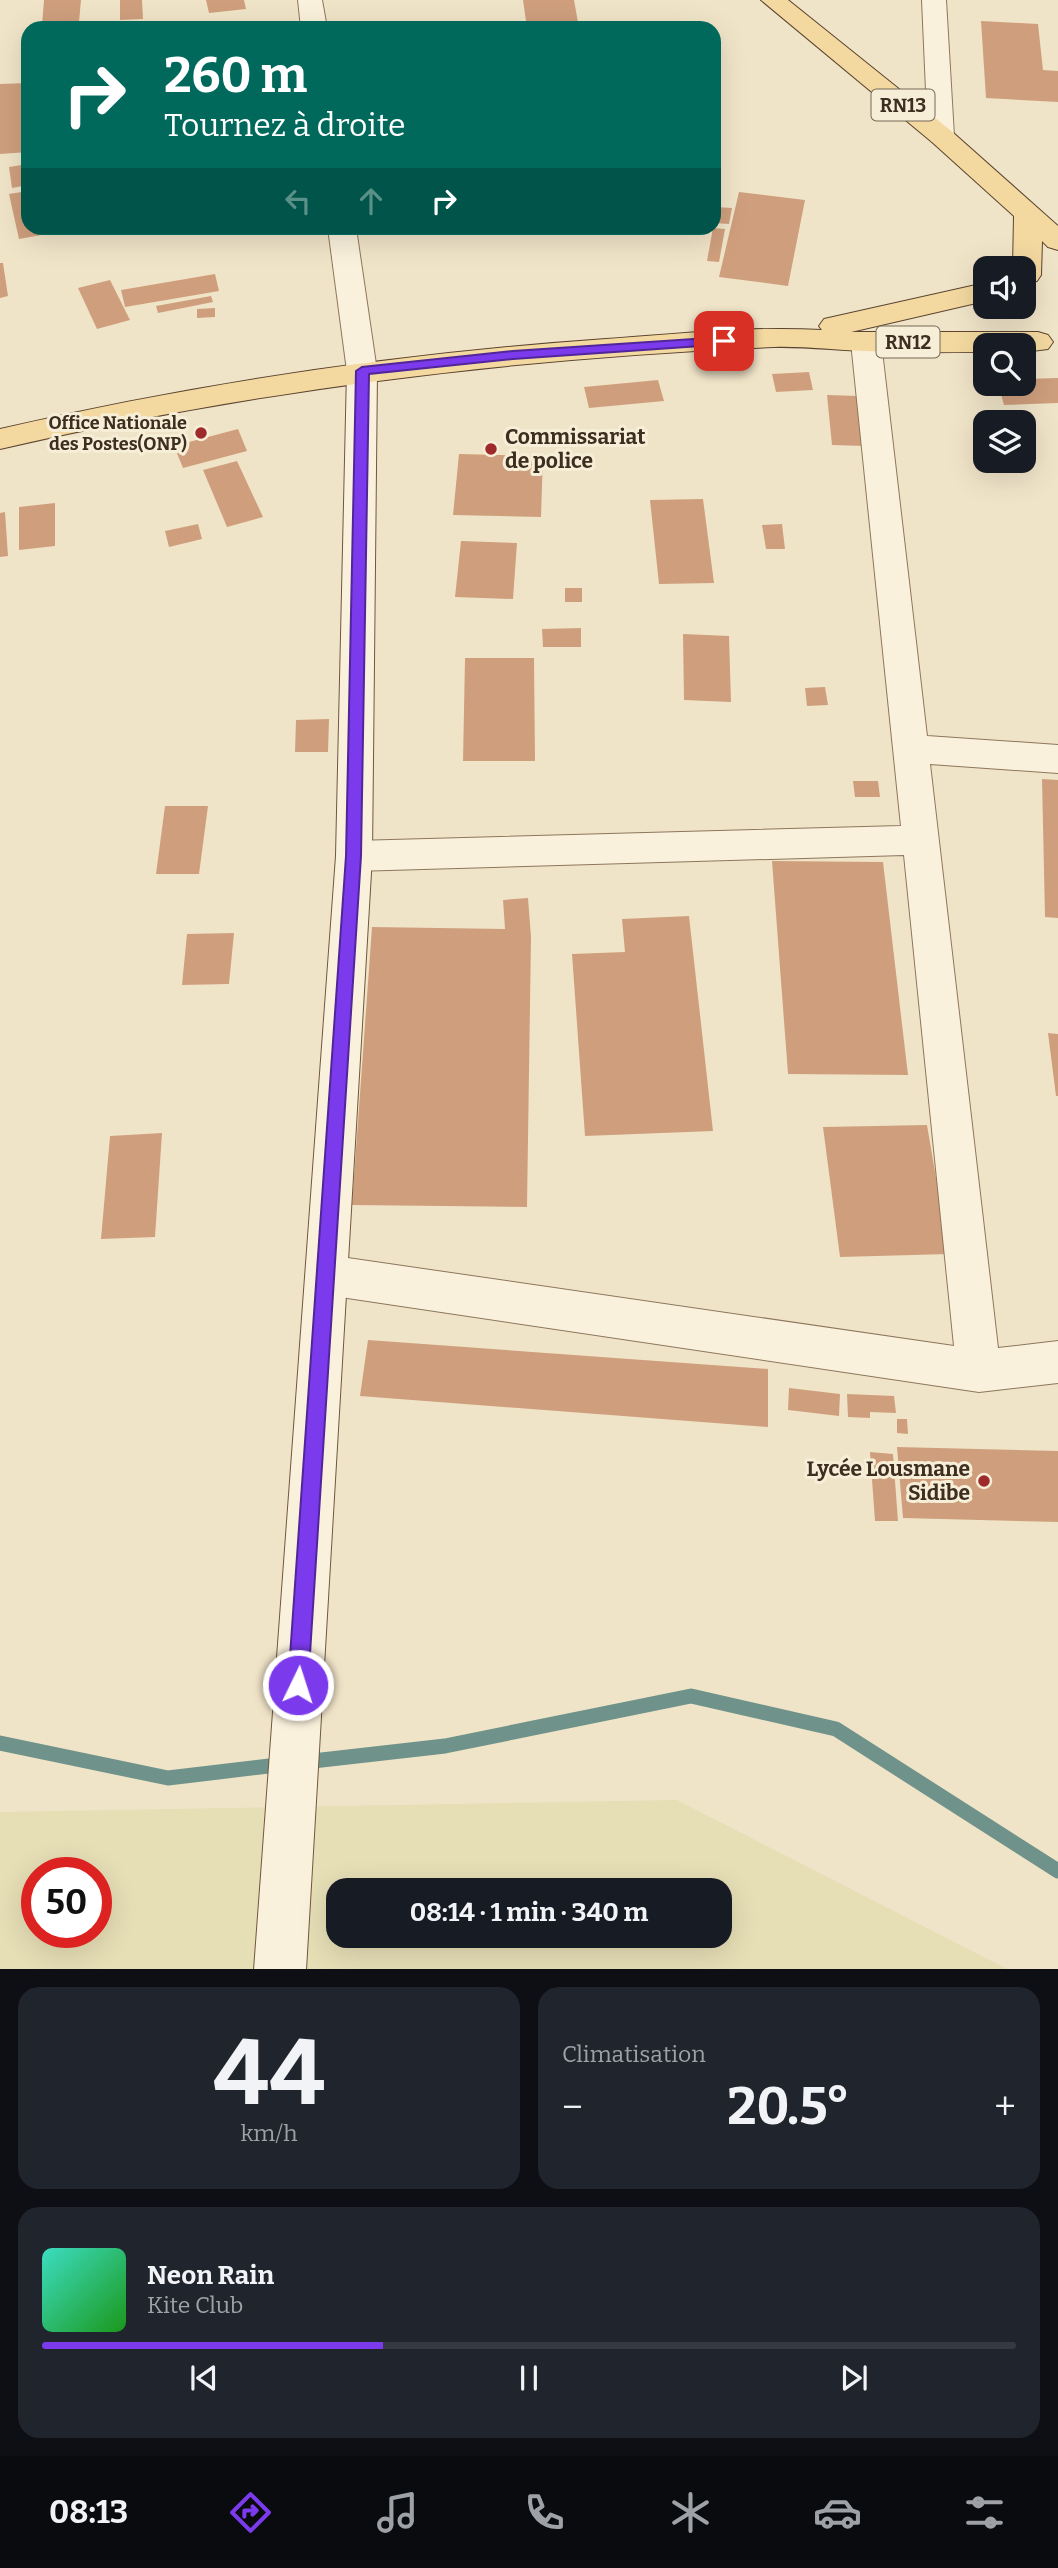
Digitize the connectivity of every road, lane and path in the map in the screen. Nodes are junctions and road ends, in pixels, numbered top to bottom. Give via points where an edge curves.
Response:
1 (310, 0) edge
2 (774, 0) edge
3 (934, 0) edge
4 (313, 21) edge
5 (940, 136) junction
6 (1028, 216) junction
7 (343, 235) edge
8 (1058, 242) edge
9 (1031, 256) edge
10 (973, 295) edge
11 (1012, 319) edge
12 (777, 337) junction
13 (866, 342) junction
14 (1048, 345) edge
15 (362, 371) junction
16 (0, 439) edge
17 (910, 749) junction
18 (1058, 759) edge
19 (921, 840) junction
20 (354, 856) junction
21 (327, 1275) junction
22 (1058, 1362) edge
23 (979, 1371) junction
24 (281, 1969) edge

1 - 4 street
2 - 5 main road, RN13
3 - 5 street
5 - 6 main road, RN13
6 - 8 main road, RN13
6 - 9 main road
7 - 15 street
10 - 12 main road, RN12
11 - 14 main road via 1020,331
12 - 13 main road, RN12
12 - 15 main road, RN12 via 513,355
13 - 14 main road, RN12
13 - 17 street
15 - 16 main road, RN12
15 - 20 street
17 - 18 street
17 - 19 street
19 - 20 street
19 - 23 street
20 - 21 street
21 - 23 street
21 - 24 street
22 - 23 street

